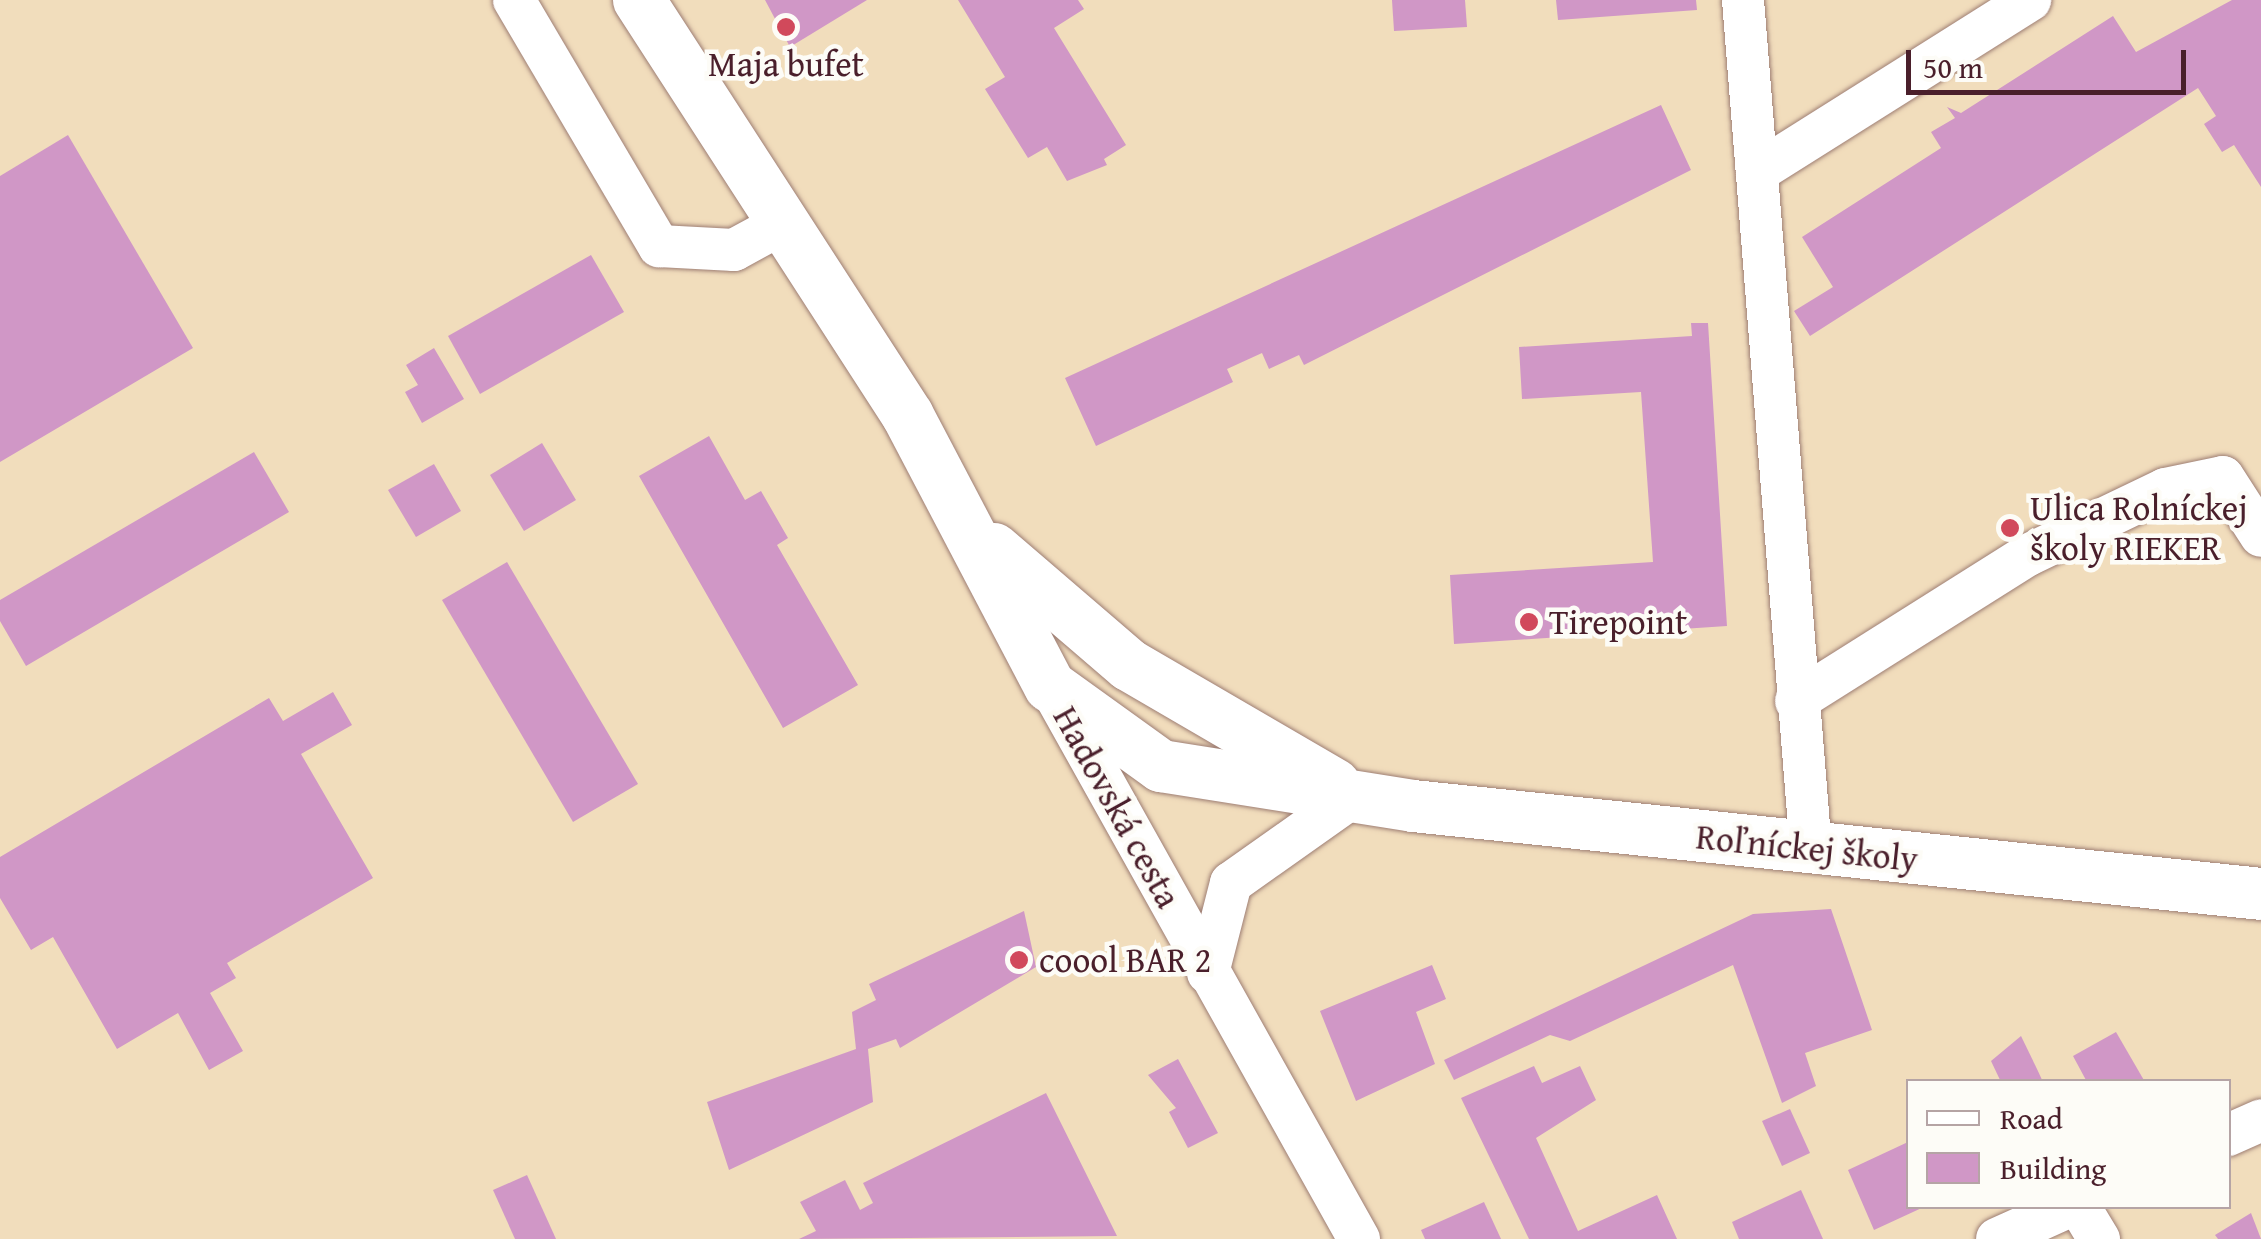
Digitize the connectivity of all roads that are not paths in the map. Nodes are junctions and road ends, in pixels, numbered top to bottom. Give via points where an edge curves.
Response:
1 (514, 0) edge
2 (639, 0) edge
3 (1743, 0) edge
4 (2030, 0) edge
5 (1757, 172) junction
6 (778, 226) junction
7 (971, 528) junction
8 (2261, 536) edge
9 (1050, 686) junction
10 (1796, 701) junction
11 (1354, 796) junction
12 (1810, 850) junction
13 (2261, 894) edge
14 (1208, 973) junction
15 (2261, 1120) edge
16 (2231, 1133) edge
17 (2063, 1209) edge
18 (2081, 1209) edge
19 (1359, 1239) edge
20 (1996, 1239) edge
21 (2099, 1239) edge

1 - 6 street via 659,246 734,250
2 - 6 main road
3 - 5 street
4 - 5 street
5 - 10 street
6 - 7 main road
7 - 9 main road, Hadovská cesta
7 - 11 main road, Roľníckej školy via 1129,665
8 - 10 street via 2223,476 2165,489 2028,555
9 - 11 main road, Roľníckej školy via 1161,766
9 - 14 street, Hadovská cesta
10 - 12 street
11 - 12 main road, Roľníckej školy
11 - 14 street via 1231,883
12 - 13 main road, Roľníckej školy
14 - 19 street, Hadovská cesta
15 - 16 street
17 - 20 street
18 - 21 street

